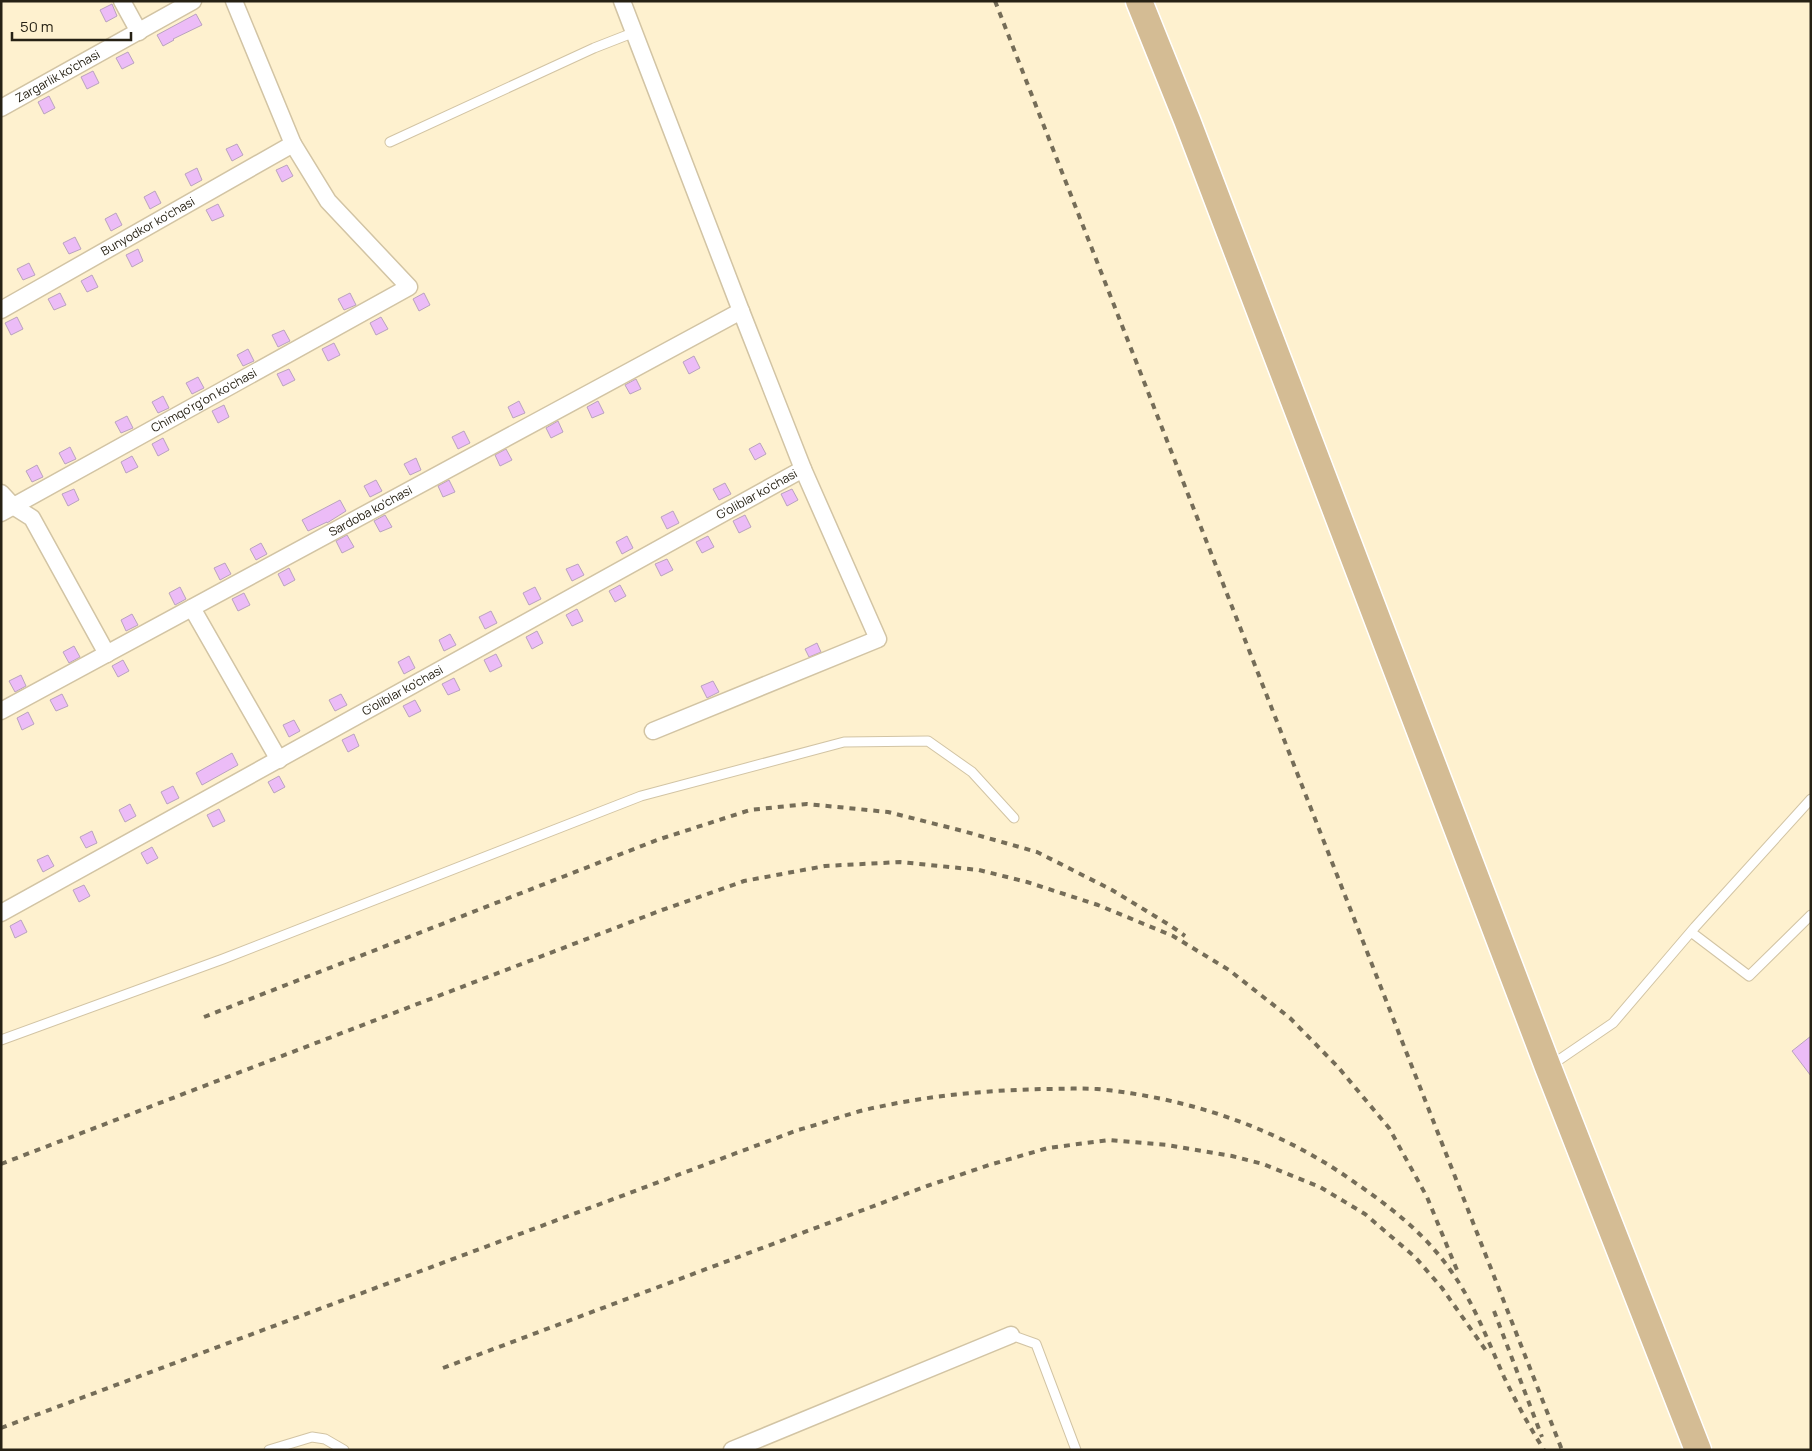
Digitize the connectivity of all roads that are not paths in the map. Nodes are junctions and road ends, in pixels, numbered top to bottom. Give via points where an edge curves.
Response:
1 (122, 1) edge
2 (193, 1) edge
3 (234, 1) edge
4 (622, 1) edge
5 (1139, 1) edge
6 (139, 32) junction
7 (635, 32) junction
8 (1, 108) edge
9 (390, 142) dead end
10 (293, 144) junction
11 (1, 310) edge
12 (741, 311) junction
13 (803, 469) junction
14 (1, 493) edge
15 (7, 509) edge
16 (192, 608) junction
17 (107, 654) junction
18 (1, 711) edge
19 (653, 731) dead end
20 (279, 760) junction
21 (1811, 799) edge
22 (1014, 818) dead end
23 (1, 913) edge
24 (1811, 915) edge
25 (1691, 932) junction
26 (1, 1040) edge
27 (1548, 1068) junction
28 (1011, 1335) joint
29 (269, 1450) edge
30 (344, 1450) edge
31 (732, 1450) edge
32 (1076, 1450) edge
33 (1698, 1450) edge

1 - 6 street
2 - 6 street, Zargarlik ko'chasi
3 - 10 street
4 - 7 street
5 - 27 main road
6 - 8 street, Zargarlik ko'chasi
7 - 9 lane
7 - 12 street
10 - 11 street, Bunyodkor ko'chasi
10 - 15 street, Chimqo'rg'on ko'chasi via 328,201 408,287
12 - 13 street
12 - 16 street, Sardoba ko'chasi
13 - 19 street via 878,639
13 - 20 street, G'oliblar ko'chasi
14 - 15 street
15 - 17 street via 32,518
16 - 17 street, Sardoba ko'chasi
16 - 20 street
17 - 18 street, Sardoba ko'chasi
20 - 23 street, G'oliblar ko'chasi
21 - 25 lane
22 - 26 lane via 972,772 928,741 844,742 641,796 223,959
24 - 25 lane via 1749,976
25 - 27 lane via 1613,1023
27 - 33 main road
28 - 31 street
28 - 32 lane via 1036,1344
29 - 30 lane via 312,1438 325,1439

